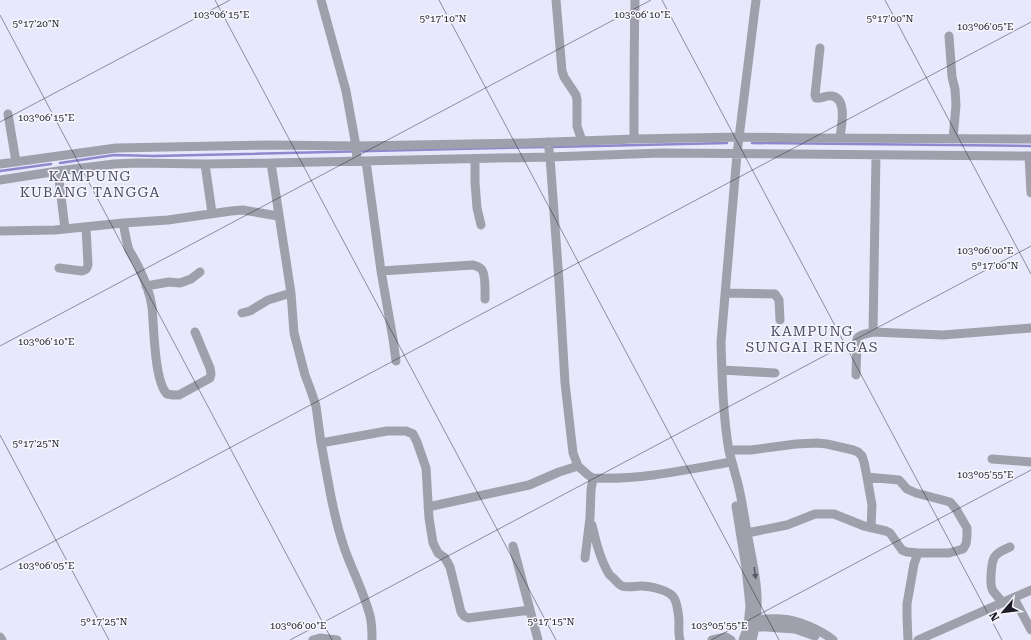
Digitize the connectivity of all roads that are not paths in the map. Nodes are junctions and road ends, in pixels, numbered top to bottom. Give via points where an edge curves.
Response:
1 (321, 0) edge
2 (556, 0) edge
3 (635, 0) edge
4 (756, 0) edge
5 (949, 36) dead end
6 (820, 48) dead end
7 (8, 114) dead end
8 (739, 137) junction
9 (840, 138) junction
10 (634, 139) junction
11 (953, 139) junction
12 (1031, 139) edge
13 (975, 140) junction
14 (582, 141) junction
15 (116, 148) junction
16 (549, 149) junction
17 (737, 154) junction
18 (975, 154) junction
19 (358, 155) junction
20 (876, 155) junction
21 (1030, 156) edge
22 (475, 159) junction
23 (16, 162) junction
24 (135, 162) junction
25 (271, 163) junction
26 (0, 164) edge
27 (205, 164) junction
28 (58, 171) junction
29 (0, 180) edge
30 (1031, 193) edge
31 (212, 213) junction
32 (278, 216) junction
33 (123, 223) junction
34 (481, 225) dead end
35 (86, 227) junction
36 (65, 229) junction
37 (0, 231) edge
38 (60, 268) dead end
39 (381, 271) junction
40 (200, 272) dead end
41 (146, 286) junction
42 (291, 293) junction
43 (725, 293) junction
44 (485, 299) dead end
45 (242, 312) dead end
46 (780, 320) dead end
47 (1031, 328) edge
48 (194, 332) dead end
49 (873, 332) junction
50 (396, 361) dead end
51 (722, 370) junction
52 (775, 373) dead end
53 (856, 375) dead end
54 (321, 443) junction
55 (729, 450) junction
56 (992, 459) dead end
57 (1031, 462) edge
58 (732, 464) junction
59 (578, 466) junction
60 (867, 477) junction
61 (593, 478) junction
62 (428, 507) junction
63 (590, 518) junction
64 (872, 528) junction
65 (747, 533) junction
66 (513, 546) dead end
67 (1010, 547) dead end
68 (918, 552) junction
69 (585, 558) dead end
70 (1031, 590) edge
71 (757, 595) junction
72 (1014, 598) junction
73 (1003, 603) junction
74 (530, 610) junction
75 (781, 619) junction
76 (752, 623) junction
77 (774, 627) junction
78 (1031, 630) edge
79 (0, 637) edge
80 (2, 640) edge
81 (313, 640) edge
82 (337, 640) edge
83 (372, 640) edge
84 (538, 640) edge
85 (680, 640) edge
86 (712, 640) edge
87 (731, 640) edge
88 (743, 640) edge
89 (752, 640) edge
90 (755, 640) edge
91 (824, 640) edge
92 (834, 640) edge
93 (908, 640) edge
94 (918, 640) edge

1 - 19 street via 346,90
2 - 14 street via 562,71 576,95 577,126
3 - 10 street
4 - 8 street
5 - 11 street via 956,105
6 - 9 street via 815,95 816,98 831,96 841,103 843,109
7 - 23 street
8 - 9 street
8 - 10 street
8 - 17 street
9 - 11 street
10 - 14 street
11 - 13 street
12 - 13 street
13 - 18 street
14 - 16 street
15 - 19 street via 268,145
15 - 23 street
15 - 24 street
16 - 17 street via 661,154
16 - 19 street
16 - 22 street
16 - 59 street via 565,383 573,453
17 - 20 street
17 - 43 street
18 - 20 street
18 - 21 street
19 - 22 street
19 - 25 street
19 - 39 street
20 - 49 street
21 - 30 street
22 - 34 street via 475,182
23 - 26 street
24 - 27 street
24 - 28 street
25 - 27 street
25 - 32 street
27 - 31 street
28 - 29 street
28 - 36 street
31 - 32 street via 243,210
31 - 33 street via 168,220
32 - 42 street
33 - 35 street
33 - 41 street via 128,248
35 - 36 street
35 - 38 street via 88,268 82,272
36 - 37 street
39 - 44 street via 473,265 479,267 484,275
39 - 50 street
40 - 41 street via 180,283
41 - 48 street via 152,306 154,341 162,387 167,394 179,394 210,378 210,368
42 - 45 street
42 - 54 street via 294,333 316,406
43 - 46 street via 775,294 779,300
43 - 51 street via 721,342
47 - 49 street via 943,335
49 - 53 street via 858,336
51 - 52 street
51 - 55 street
54 - 62 street via 387,431 406,431 413,434 426,468
54 - 83 street via 345,550 370,617
55 - 58 street
55 - 60 street via 827,444 858,452 862,456
56 - 57 street
58 - 61 street via 665,474
58 - 65 street
58 - 76 street
59 - 61 street
59 - 62 street via 529,485
60 - 64 street via 872,505
60 - 68 street via 899,480 907,489 950,502 956,509 968,536 963,549 949,553
61 - 63 street
62 - 74 street via 433,543 450,566 464,616 468,618
63 - 69 street
63 - 85 street via 602,562 619,584 626,587 646,586 668,592 673,596 679,618
64 - 65 street via 834,514 815,514 787,525
64 - 68 street via 890,533 902,550
65 -> 71 street via 755,570
66 - 74 street
67 - 73 street via 994,557 992,562 991,586
68 - 93 street via 907,604
70 - 72 street
71 - 75 street via 765,612
71 - 76 street
72 - 73 street
72 - 78 street
73 - 94 street
74 - 84 street
75 - 76 street
75 - 92 street via 799,622
76 - 77 street
76 - 88 street
76 - 89 street
77 - 90 street
77 - 91 street via 795,629
79 - 80 street
81 - 82 street
86 - 87 street via 726,637

